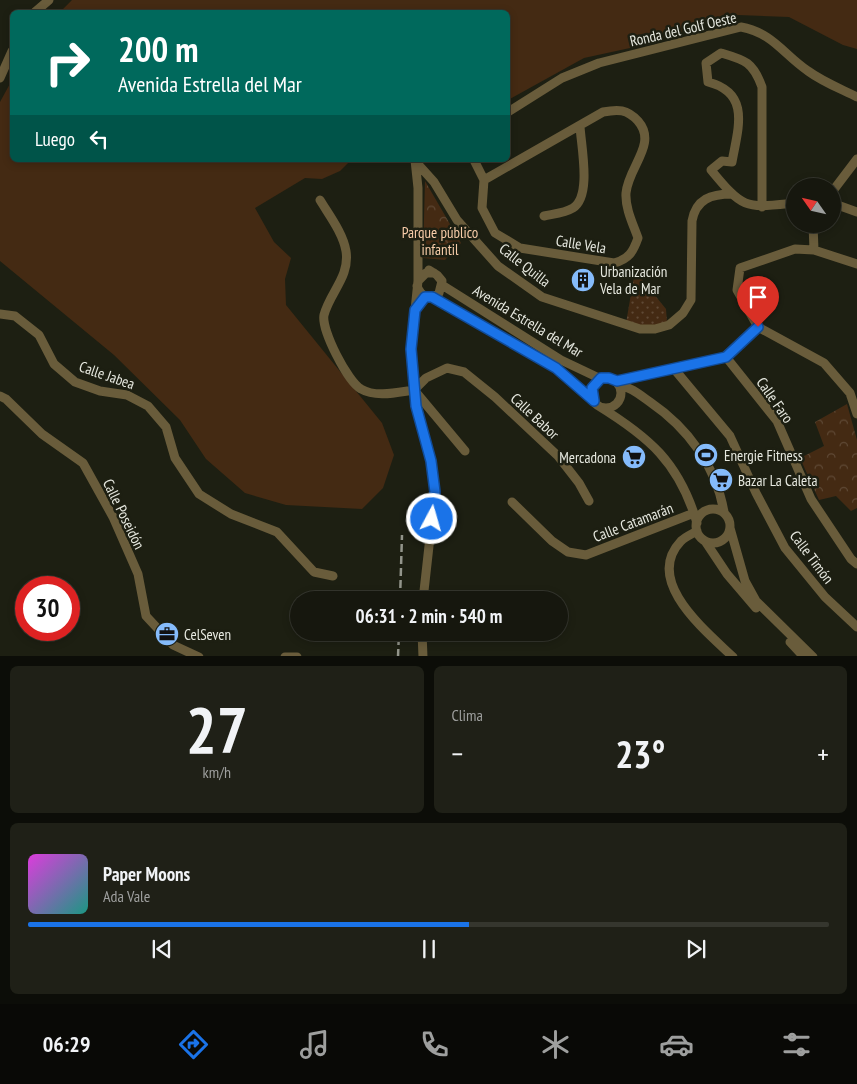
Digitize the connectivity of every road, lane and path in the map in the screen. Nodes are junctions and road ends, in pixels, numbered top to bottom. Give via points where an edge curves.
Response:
1 (49, 0) edge
2 (37, 10) edge
3 (10, 56) edge
4 (0, 78) edge
5 (857, 96) edge
6 (510, 111) edge
7 (580, 126) junction
8 (857, 158) edge
9 (415, 162) edge
10 (416, 162) edge
11 (475, 162) edge
12 (484, 180) junction
13 (841, 180) edge
14 (732, 194) junction
15 (320, 200) dead end
16 (786, 204) edge
17 (841, 206) edge
18 (762, 207) junction
19 (857, 212) edge
20 (544, 216) dead end
21 (813, 233) edge
22 (814, 250) junction
23 (418, 257) junction
24 (857, 264) edge
25 (434, 273) junction
26 (417, 283) junction
27 (442, 285) junction
28 (429, 297) junction
29 (415, 310) junction
30 (0, 314) edge
31 (758, 327) junction
32 (726, 357) junction
33 (675, 370) junction
34 (601, 378) junction
35 (618, 383) junction
36 (414, 390) junction
37 (0, 396) edge
38 (595, 403) junction
39 (857, 414) edge
40 (465, 451) dead end
41 (589, 501) dead end
42 (512, 502) dead end
43 (724, 512) junction
44 (694, 513) junction
45 (697, 527) junction
46 (730, 528) junction
47 (705, 541) junction
48 (857, 564) edge
49 (333, 576) dead end
50 (424, 591) edge
51 (857, 627) edge
52 (422, 641) edge
53 (199, 656) edge
54 (285, 656) edge
55 (298, 656) edge
56 (423, 656) edge
57 (733, 656) edge
58 (804, 656) edge
59 (813, 656) edge

1 - 2 street
3 - 4 street
5 - 6 street, Ronda del Golf Oeste via 808,71 767,36 741,27 599,64 562,78
7 - 12 street, Calle Vela
7 - 12 street, Calle Vela via 603,112 617,110 630,113 645,135 644,148 628,177 626,195 638,238 632,253 624,260 614,263 520,248 495,233 482,208
7 - 20 street, Calle Vela via 584,188 581,199 574,207
8 - 13 street
9 - 23 street
10 - 14 street, Calle Quilla via 434,182 457,220 498,266 542,297 640,329 669,325 683,313 690,300 694,210 705,198
11 - 12 street
14 - 18 street via 748,205
14 - 18 street via 711,170 722,161 732,162 737,132 738,102 731,92 708,82 706,63 720,53 744,59 756,71 762,87
15 - 36 street via 346,250 343,278 323,318 328,340 350,378 361,390 384,394
16 - 18 street
17 - 19 street
21 - 22 street
22 - 24 street
22 - 31 street via 795,249 740,268 737,290
23 - 25 street via 425,268
23 - 26 street
25 - 26 street via 426,273
25 - 27 street
26 - 28 street via 419,292
26 - 29 street
27 - 28 street via 440,293
27 - 34 street, Avenida Estrella del Mar via 561,360
28 - 29 street
28 - 38 street, Avenida Estrella del Mar via 556,368
29 - 36 street via 411,349
30 - 49 street, Calle Jabea via 15,316 38,335 54,364 75,382 100,391 127,395 148,406 166,427 175,458 199,494 230,514 277,532 314,572
31 - 32 street
31 - 39 street via 824,363 850,393
32 - 33 street
32 - 48 street, Calle Faro via 777,422 811,499
33 - 35 street
33 - 51 street, Calle Timón via 730,436 785,548 826,597
34 - 35 street
34 - 38 street via 592,388
35 - 38 street via 622,395 617,404 607,408
35 - 43 street via 663,411 689,436 709,468
36 - 40 street
36 - 41 street, Calle Babor via 426,378 447,368 464,372 558,456
36 - 50 street via 435,492
37 - 53 street, Calle Poseidón via 42,434 83,463 138,574 146,616 173,645
38 - 44 street, Avenida Estrella del Mar via 642,434 667,459
42 - 44 street, Calle Catamarán via 552,541 568,552 586,555
43 - 45 street via 707,510 698,518
43 - 46 street
44 - 45 street, Avenida Estrella del Mar
45 - 47 street
45 - 57 street via 681,541 668,563 670,577 686,612
46 - 47 street via 721,542
46 - 59 street via 746,581 756,601
47 - 58 street via 726,574
52 - 56 street
54 - 55 street

